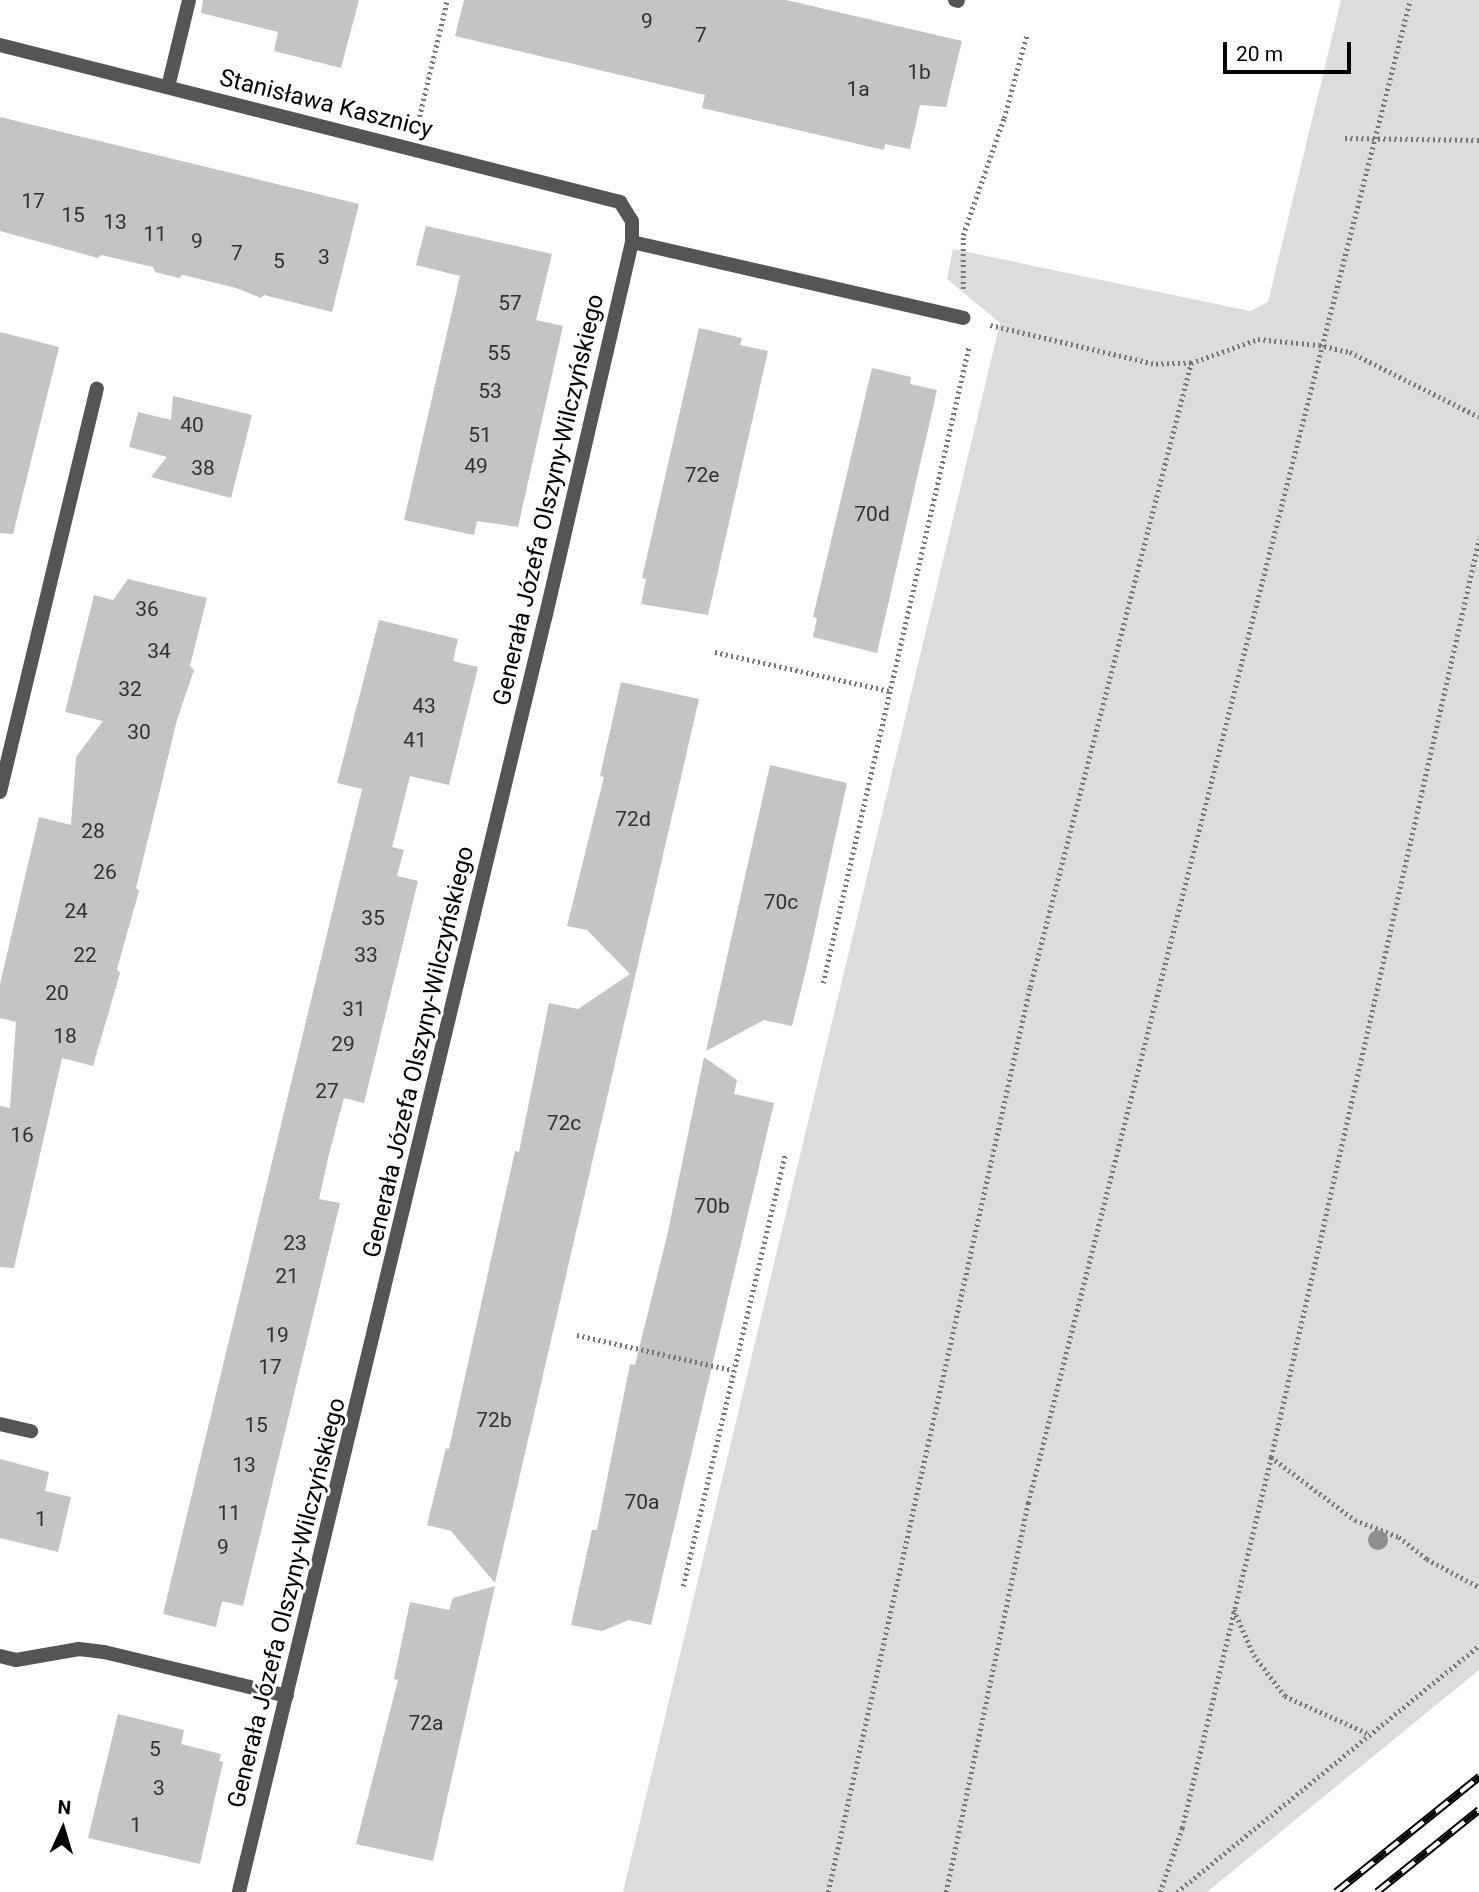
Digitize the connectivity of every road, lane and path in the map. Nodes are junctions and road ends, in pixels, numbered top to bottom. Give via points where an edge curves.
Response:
1 (189, 0) edge
2 (447, 0) edge
3 (1410, 0) edge
4 (1027, 34) dead end
5 (0, 45) edge
6 (168, 87) junction
7 (1373, 137) junction
8 (1345, 138) dead end
9 (1479, 140) edge
10 (411, 149) junction
11 (632, 220) joint
12 (632, 242) junction
13 (963, 318) junction
14 (970, 335) dead end
15 (1319, 345) junction
16 (1191, 363) junction
17 (97, 389) dead end
18 (1479, 417) edge
19 (1479, 539) edge
20 (715, 652) dead end
21 (890, 691) junction
22 (0, 792) edge
23 (823, 983) dead end
24 (785, 1153) dead end
25 (577, 1335) dead end
26 (732, 1370) junction
27 (0, 1424) edge
28 (31, 1431) dead end
29 (1271, 1457) junction
30 (683, 1586) dead end
31 (1479, 1587) edge
32 (1234, 1610) junction
33 (1479, 1646) edge
34 (0, 1657) edge
35 (287, 1696) junction
36 (1367, 1733) junction
37 (239, 1892) edge
38 (828, 1892) edge
39 (946, 1892) edge
40 (1160, 1892) edge
41 (1177, 1892) edge

1 - 6 street
2 - 10 path
3 - 7 path
4 - 13 path via 964,234
5 - 6 street, Stanisława Kasznicy
6 - 10 street, Stanisława Kasznicy
7 - 8 path
7 - 9 path
7 - 15 path
10 - 11 street, Stanisława Kasznicy via 620,202
11 - 12 street, Generała Józefa Olszyny-Wilczyńskiego
12 - 13 street
12 - 35 street, Generała Józefa Olszyny-Wilczyńskiego
13 - 16 path via 1153,364
14 - 21 path via 964,379
15 - 16 path via 1258,339
15 - 18 path via 1350,352
15 - 39 path via 1192,869 1028,1503
16 - 38 path via 1030,987
17 - 22 street
19 - 29 path
20 - 21 path
21 - 23 path
24 - 26 path via 744,1338
25 - 26 path
26 - 30 path
27 - 28 street
29 - 31 path via 1355,1520 1399,1537 1427,1559
29 - 32 path
32 - 36 path via 1254,1655 1285,1696
32 - 40 path via 1182,1828
33 - 36 path
34 - 35 street via 16,1660 79,1649 104,1652
35 - 37 street, Generała Józefa Olszyny-Wilczyńskiego
36 - 41 path

